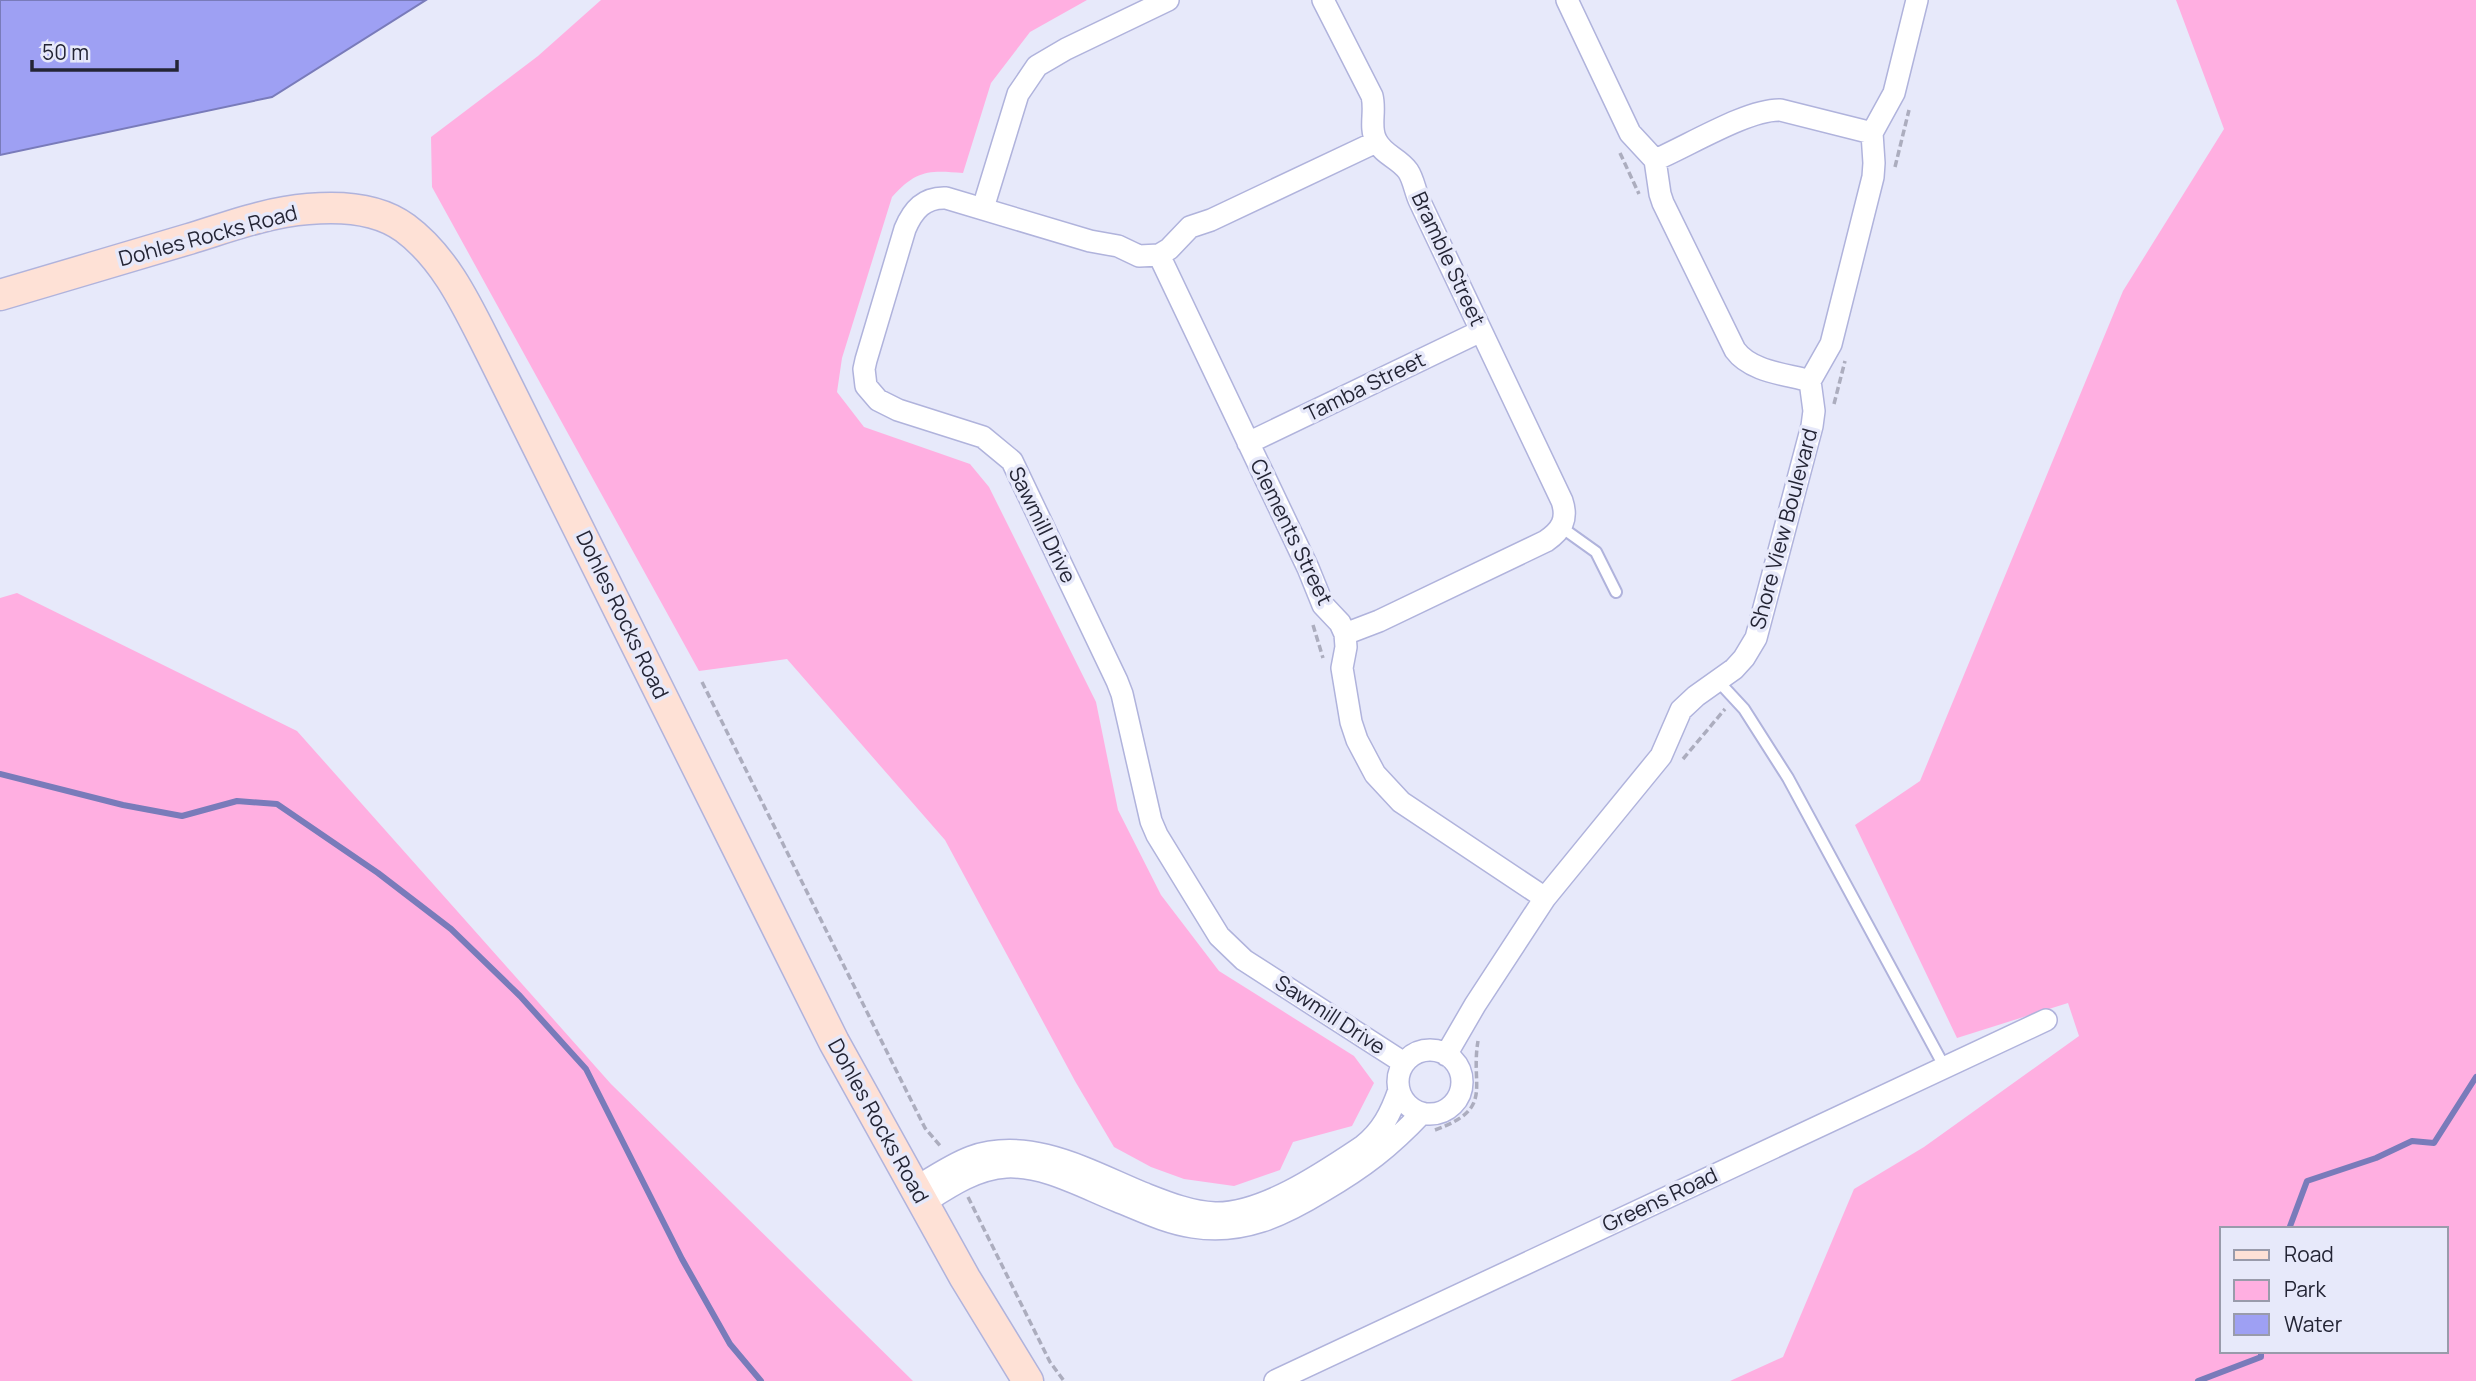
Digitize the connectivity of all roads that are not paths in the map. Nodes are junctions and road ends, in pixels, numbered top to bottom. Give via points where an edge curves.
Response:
1 (1168, 0) edge
2 (1324, 0) edge
3 (1567, 0) edge
4 (1917, 0) edge
5 (1872, 133) junction
6 (1376, 142) junction
7 (1655, 160) junction
8 (982, 208) junction
9 (1159, 256) junction
10 (0, 295) edge
11 (1482, 331) junction
12 (1810, 381) junction
13 (1248, 443) junction
14 (1562, 527) junction
15 (1616, 592) dead end
16 (1345, 634) junction
17 (1719, 682) junction
18 (1545, 898) junction
19 (2046, 1020) dead end
20 (1447, 1055) junction
21 (1404, 1063) junction
22 (1944, 1066) junction
23 (1399, 1090) junction
24 (1422, 1113) junction
25 (920, 1195) junction
26 (1028, 1381) edge
27 (1275, 1381) edge

1 - 8 street via 1037,66 1018,94
2 - 6 street via 1372,96
3 - 7 street via 1630,133
4 - 5 street via 1894,93
5 - 7 street via 1770,109
5 - 12 street via 1873,177 1842,304 1828,352
6 - 9 street via 1194,225
6 - 11 street, Bramble Street via 1409,172
7 - 12 street via 1663,203 1735,350 1755,366
8 - 9 street, Sawmill Drive via 1139,256
8 - 21 street, Sawmill Drive via 940,197 913,212 866,360 866,386 886,405 983,437 1012,461 1117,681 1154,828 1219,936 1244,960
9 - 13 street, Clements Street
10 - 25 street, Dohles Rocks Road via 305,209 374,213 416,237 433,254 469,310 834,1042
11 - 13 street, Tamba Street
11 - 14 street, Bramble Street via 1562,501
12 - 17 street, Shore View Boulevard via 1812,423 1764,614 1745,658
13 - 16 street, Clements Street via 1323,605
14 - 15 lane via 1592,547
14 - 16 street via 1546,541
16 - 18 street via 1342,668 1351,722 1375,774 1412,810
17 - 18 street, Shore View Boulevard via 1686,704 1661,756
17 - 22 lane via 1754,722 1788,778
18 - 20 street, Shore View Boulevard
19 - 22 street, Greens Road
20 - 21 street via 1428,1050
20 - 24 street via 1462,1080 1457,1099 1442,1111
21 - 23 street
22 - 27 street, Greens Road
23 - 24 street via 1408,1105
23 - 25 street via 1374,1138 1268,1202 1234,1211 1216,1213 1180,1206 1056,1158 1021,1150 969,1158
24 - 25 street via 1358,1171 1284,1214 1244,1227 1194,1227 1162,1219 1048,1174 1018,1167 975,1174
25 - 26 street, Dohles Rocks Road

